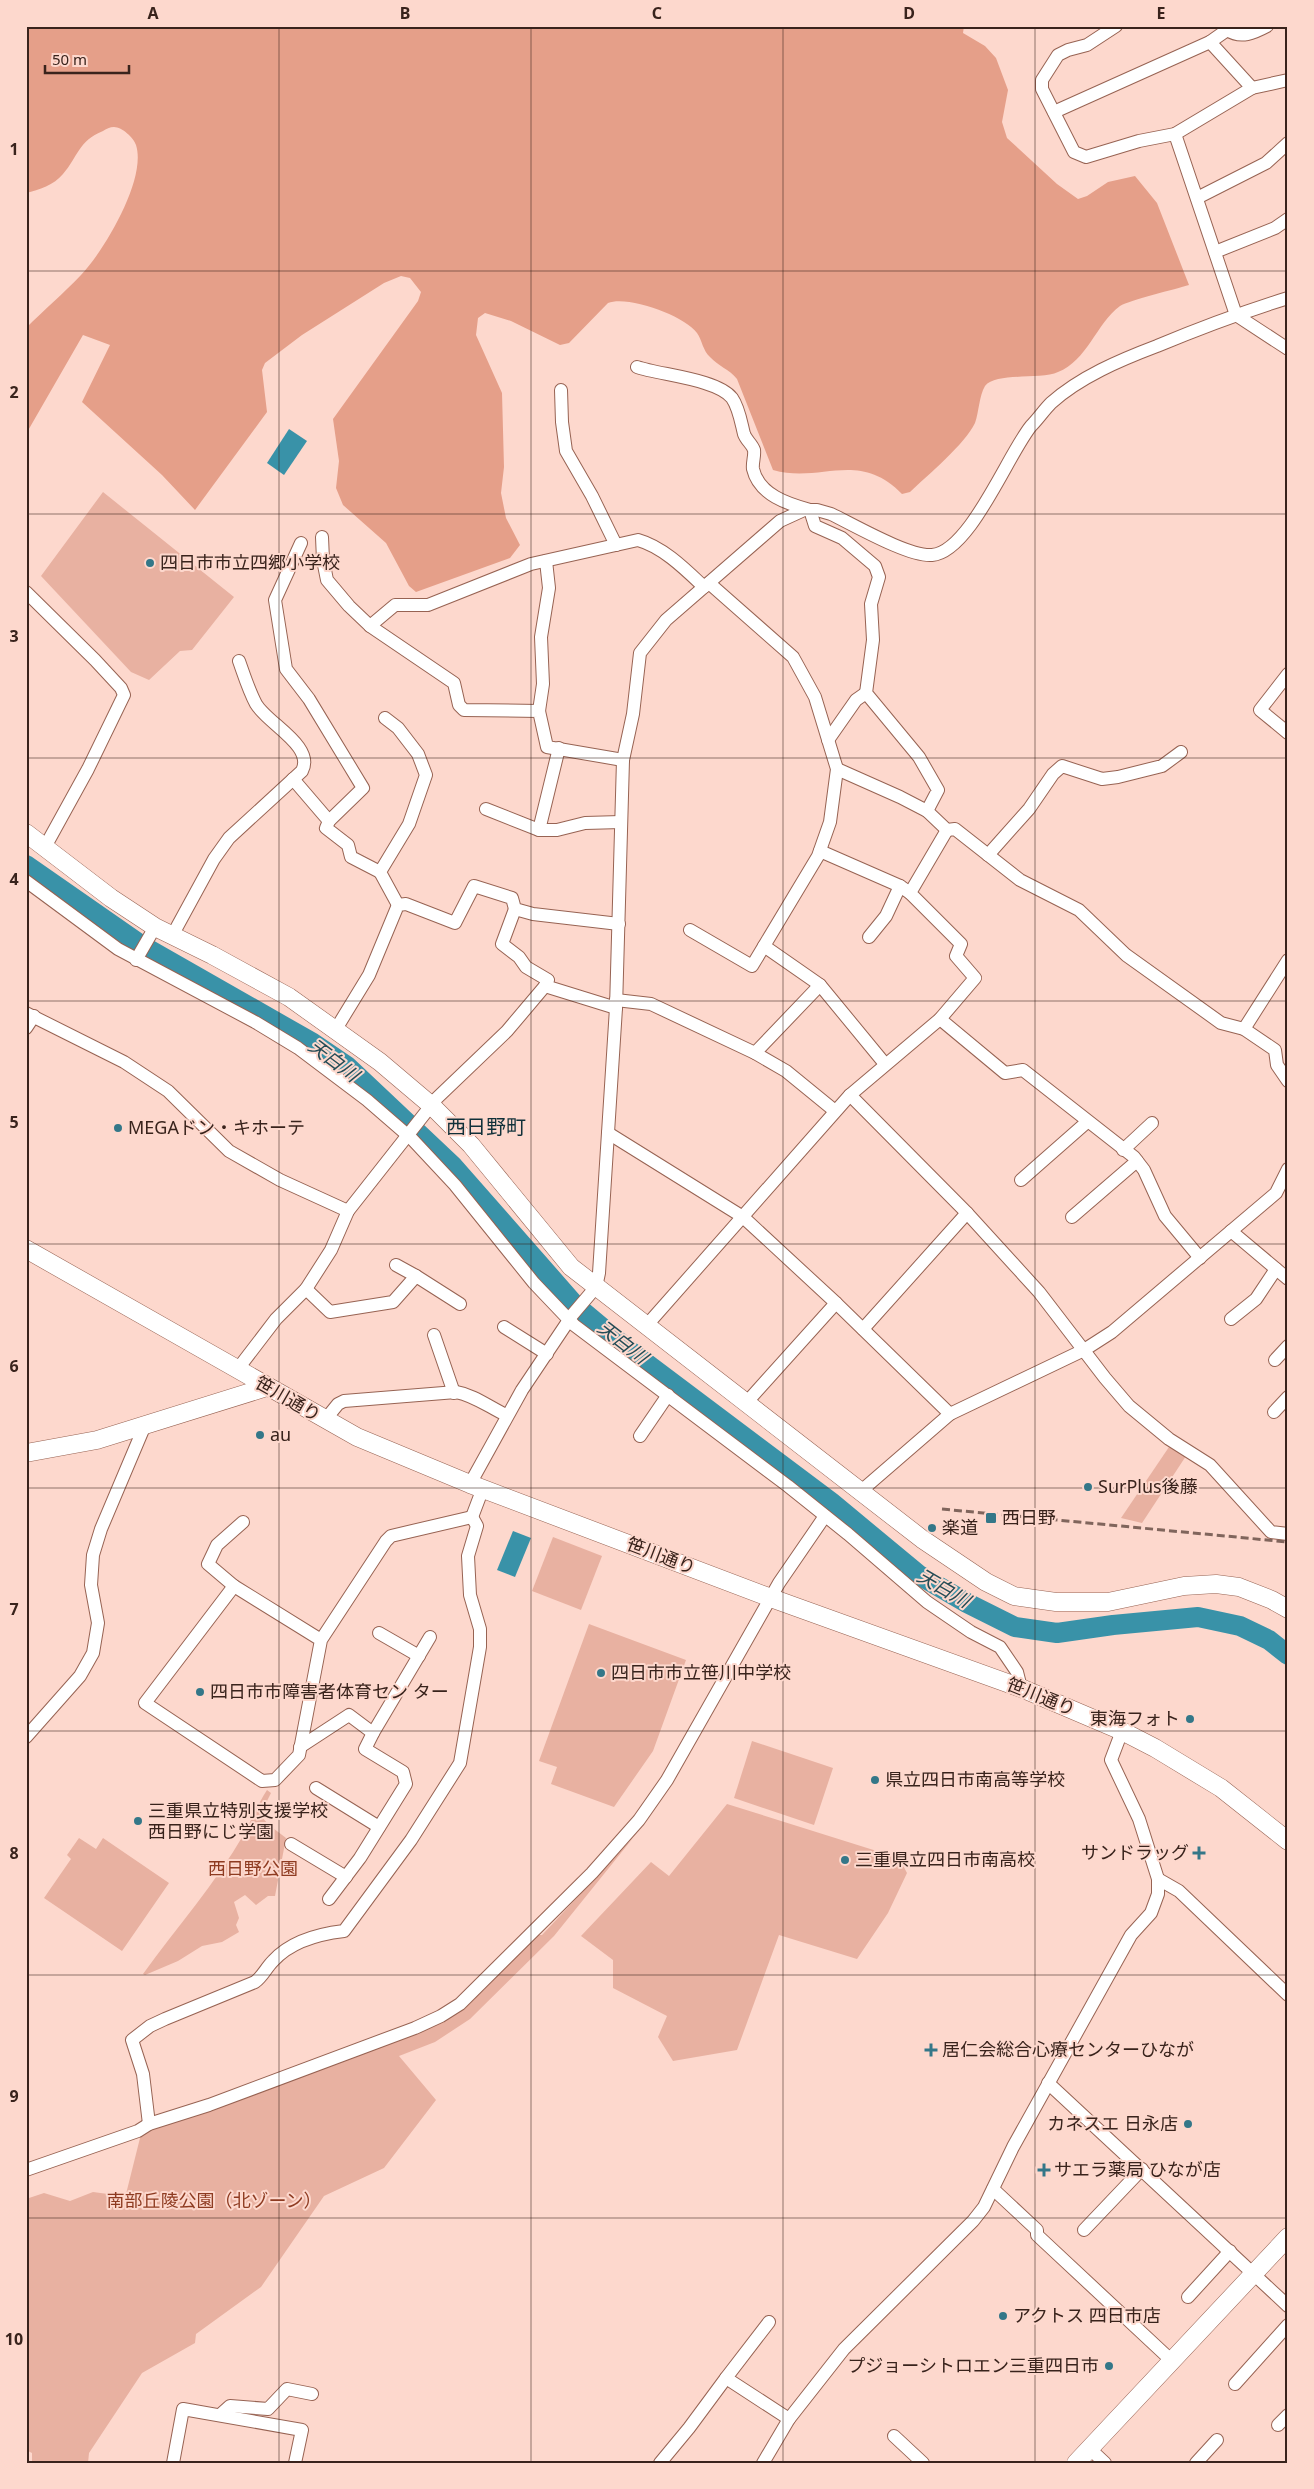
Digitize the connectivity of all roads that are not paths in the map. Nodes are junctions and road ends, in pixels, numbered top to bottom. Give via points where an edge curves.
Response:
1 (1116, 26) edge
2 (1267, 26) edge
3 (1226, 28) edge
4 (1210, 42) junction
5 (1288, 80) edge
6 (1252, 88) junction
7 (1054, 112) junction
8 (1175, 134) junction
9 (1288, 143) edge
10 (1197, 198) junction
11 (1288, 219) edge
12 (1214, 252) junction
13 (1288, 298) edge
14 (1236, 315) junction
15 (1288, 349) edge
16 (637, 367) dead end
17 (561, 390) dead end
18 (810, 510) junction
19 (322, 537) dead end
20 (301, 544) dead end
21 (616, 545) junction
22 (546, 561) junction
23 (706, 585) junction
24 (26, 592) edge
25 (370, 626) junction
26 (239, 661) dead end
27 (1288, 674) edge
28 (866, 693) junction
29 (539, 711) junction
30 (385, 718) dead end
31 (1288, 733) edge
32 (828, 740) junction
33 (559, 748) junction
34 (1181, 752) dead end
35 (623, 760) junction
36 (838, 769) junction
37 (293, 779) junction
38 (486, 809) dead end
39 (927, 811) junction
40 (329, 821) junction
41 (621, 822) junction
42 (539, 830) junction
43 (947, 830) junction
44 (26, 833) edge
45 (45, 847) junction
46 (820, 851) junction
47 (988, 854) junction
48 (380, 872) junction
49 (26, 881) edge
50 (905, 890) junction
51 (398, 905) junction
52 (516, 909) junction
53 (619, 924) junction
54 (154, 929) junction
55 (690, 930) dead end
56 (172, 936) junction
57 (869, 937) dead end
58 (764, 946) junction
59 (136, 959) junction
60 (1288, 960) edge
61 (820, 985) junction
62 (546, 986) junction
63 (616, 1004) junction
64 (30, 1015) edge
65 (940, 1019) junction
66 (26, 1028) edge
67 (1244, 1028) junction
68 (336, 1029) junction
69 (755, 1052) junction
70 (885, 1064) junction
71 (1288, 1081) edge
72 (850, 1095) junction
73 (430, 1109) junction
74 (834, 1111) junction
75 (1087, 1122) junction
76 (1152, 1123) dead end
77 (608, 1133) junction
78 (408, 1135) junction
79 (1123, 1150) junction
80 (1137, 1161) junction
81 (1288, 1168) edge
82 (1021, 1180) dead end
83 (348, 1211) junction
84 (966, 1213) junction
85 (742, 1217) junction
86 (1072, 1217) dead end
87 (1231, 1231) junction
88 (32, 1252) edge
89 (1200, 1258) junction
90 (396, 1265) dead end
91 (1276, 1269) junction
92 (416, 1276) junction
93 (1288, 1279) edge
94 (596, 1287) junction
95 (306, 1289) junction
96 (836, 1303) junction
97 (460, 1304) dead end
98 (572, 1317) junction
99 (1231, 1319) dead end
100 (647, 1325) junction
101 (504, 1327) dead end
102 (863, 1329) junction
103 (434, 1335) dead end
104 (1288, 1346) edge
105 (1084, 1350) junction
106 (547, 1354) junction
107 (1275, 1360) dead end
108 (237, 1370) junction
109 (268, 1387) junction
110 (454, 1392) junction
111 (668, 1395) junction
112 (1288, 1397) edge
113 (747, 1402) junction
114 (1274, 1412) dead end
115 (950, 1414) junction
116 (506, 1415) junction
117 (325, 1420) junction
118 (145, 1425) junction
119 (640, 1436) dead end
120 (26, 1453) edge
121 (477, 1486) junction
122 (861, 1491) junction
123 (472, 1516) junction
124 (825, 1516) junction
125 (243, 1522) dead end
126 (1288, 1534) edge
127 (234, 1586) junction
128 (771, 1598) junction
129 (1288, 1609) edge
130 (379, 1633) dead end
131 (430, 1637) dead end
132 (321, 1640) junction
133 (419, 1656) junction
134 (1021, 1688) junction
135 (1122, 1731) junction
136 (373, 1733) junction
137 (26, 1737) edge
138 (300, 1747) junction
139 (316, 1788) dead end
140 (379, 1827) junction
141 (1288, 1841) edge
142 (291, 1844) dead end
143 (346, 1877) junction
144 (1158, 1879) junction
145 (329, 1899) dead end
146 (1288, 1995) edge
147 (1048, 2083) junction
148 (149, 2124) junction
149 (1142, 2169) junction
150 (26, 2170) edge
151 (993, 2189) junction
152 (1084, 2230) dead end
153 (1288, 2237) edge
154 (1230, 2251) junction
155 (1254, 2274) junction
156 (1188, 2297) dead end
157 (1288, 2306) edge
158 (768, 2322) dead end
159 (1288, 2325) edge
160 (1172, 2361) junction
161 (726, 2378) junction
162 (1235, 2384) dead end
163 (312, 2394) dead end
164 (220, 2415) junction
165 (1288, 2415) edge
166 (789, 2419) junction
167 (1278, 2426) dead end
168 (894, 2436) dead end
169 (1217, 2440) dead end
170 (1090, 2448) junction
171 (909, 2458) edge
172 (172, 2463) edge
173 (295, 2463) edge
174 (660, 2463) edge
175 (763, 2463) edge
176 (923, 2463) edge
177 (1076, 2463) edge
178 (1105, 2463) edge
179 (1196, 2463) edge

1 - 7 street via 1087,45 1058,55 1042,80 1042,89
2 - 3 street via 1253,34 1241,35
3 - 4 street
4 - 6 street
4 - 7 street
5 - 6 street
6 - 8 street
7 - 8 street via 1074,152 1086,157
8 - 10 street
9 - 10 street via 1266,163
10 - 12 street
11 - 12 street via 1275,228
12 - 14 street
13 - 14 street
14 - 15 street
14 - 18 street via 1118,361 1051,403 1029,429 963,536 947,550 932,555 914,552 831,514
16 - 18 street via 688,379 716,388 731,397 754,450 753,469 758,478 779,501
17 - 21 street via 566,451
18 - 23 street via 780,521
18 - 28 street via 815,526 842,538 875,566 879,577 871,604 873,640
19 - 25 street via 322,560 327,580
20 - 40 street via 275,600 286,669 309,699 363,788
21 - 22 street
21 - 23 street via 638,540 649,543
22 - 25 street via 428,605 395,605
22 - 29 street via 549,588 541,637 543,684
23 - 32 street via 794,657 815,697
23 - 35 street via 666,620 640,652 633,714
24 - 45 street via 95,660 124,695
25 - 29 street via 454,683 459,705 464,710
26 - 37 street via 257,705 302,751 305,765
27 - 31 street via 1260,710
28 - 32 street via 856,700
28 - 39 street via 919,757 938,790
29 - 33 street via 547,747
30 - 48 street via 398,728 418,754 426,775 409,824
32 - 36 street
33 - 35 street
33 - 42 street
34 - 47 street via 1162,766 1102,779 1062,766
35 - 41 street
36 - 39 street
36 - 46 street via 830,822
37 - 40 street
37 - 56 street via 229,838
38 - 42 street
39 - 43 street
40 - 48 street via 326,828 348,845 351,857
41 - 42 street via 585,823 557,830
41 - 53 street
43 - 47 street via 955,830
43 - 50 street
44 - 45 street
45 - 54 street
46 - 50 street
46 - 58 street
47 - 67 street via 1020,880 1079,910 1132,960 1221,1023
48 - 51 street
49 - 59 street
50 - 57 street
50 - 65 street via 961,944 956,956 975,978
51 - 52 street via 406,904 455,923 474,886 512,898
51 - 68 street via 369,975
52 - 53 street
52 - 62 street via 502,944 526,967 548,980
53 - 63 street
54 - 56 street
54 - 59 street
55 - 58 street via 752,966
56 - 68 street via 256,978
58 - 61 street
59 - 78 street via 216,999 298,1048
60 - 67 street
61 - 69 street
61 - 70 street
62 - 63 street
62 - 73 street via 507,1031 437,1098
63 - 69 street via 651,1004
63 - 77 street
64 - 66 street
64 - 83 street via 124,1062 168,1091 229,1150 280,1180
65 - 70 street
65 - 75 street via 1005,1073 1023,1070
67 - 71 street via 1275,1050 1277,1065
68 - 73 street via 380,1062
69 - 74 street via 786,1071
70 - 72 street
72 - 74 street
72 - 84 street
73 - 78 street
73 - 94 street via 501,1180 571,1267
74 - 85 street
75 - 79 street
75 - 82 street
76 - 79 street
77 - 85 street
77 - 94 street
78 - 83 street
78 - 98 street via 455,1185 512,1256
79 - 80 street
80 - 86 street
80 - 89 street via 1165,1216
81 - 87 street via 1276,1193
83 - 95 street via 331,1250
84 - 102 street
84 - 105 street via 1039,1292
85 - 96 street
85 - 100 street
87 - 89 street
87 - 91 street
88 - 108 street, 笹川通り
89 - 105 street via 1134,1315
90 - 92 street
91 - 93 street
91 - 99 street via 1256,1299
92 - 95 street via 393,1302 330,1312
92 - 97 street
94 - 98 street
94 - 100 street
95 - 108 street via 276,1319
96 - 102 street
96 - 113 street
98 - 106 street
98 - 111 street via 627,1366
100 - 113 street
101 - 106 street
102 - 115 street
103 - 110 street
104 - 107 street
105 - 115 street
105 - 126 street via 1129,1406 1168,1439 1210,1465 1271,1532
106 - 116 street
108 - 109 street, 笹川通り
109 - 117 street, 笹川通り
109 - 118 street
110 - 116 street via 470,1395
110 - 117 street via 344,1401
111 - 119 street
111 - 124 street
112 - 114 street
113 - 122 street
115 - 122 street
116 - 121 street
117 - 121 street, 笹川通り via 396,1454
118 - 120 street via 97,1440
118 - 137 street via 93,1555 91,1586 98,1623 93,1653 80,1676
121 - 123 street
121 - 128 street, 笹川通り
122 - 129 street via 922,1539 986,1582 1014,1596 1056,1602 1108,1602 1184,1586 1216,1584 1239,1587
123 - 132 street via 391,1536
123 - 148 street via 477,1526 468,1556 470,1595 480,1629 480,1647 460,1763 411,1840 344,1931 322,1933 304,1940 273,1960 255,1982 150,2026 132,2040 143,2074
124 - 128 street
124 - 134 street via 927,1602 1000,1648 1017,1672
125 - 127 street via 217,1545 208,1564
127 - 132 street
127 - 138 street via 145,1703 262,1781 275,1780 299,1755
128 - 134 street, 笹川通り
128 - 148 street via 667,1780 639,1820 592,1873 460,2004 415,2028 210,2105
130 - 133 street
131 - 133 street
132 - 138 street
133 - 136 street
134 - 135 street, 笹川通り
135 - 141 street, 笹川通り via 1221,1788
135 - 144 street via 1112,1765 1139,1819
136 - 138 street via 349,1715
136 - 140 street via 365,1749 403,1772 406,1784
139 - 140 street
140 - 143 street
142 - 143 street
143 - 145 street
144 - 146 street via 1179,1891
144 - 147 street via 1158,1894 1151,1913 1131,1935
147 - 149 street
147 - 151 street
148 - 150 street via 138,2131
149 - 152 street
149 - 154 street
151 - 160 street via 1037,2230 1037,2235
151 - 166 street via 973,2221 844,2349
153 - 155 street
154 - 155 street
154 - 156 street
155 - 157 street
155 - 160 street
158 - 161 street
159 - 162 street
160 - 170 street
161 - 166 street
161 - 174 street
163 - 164 street via 287,2389 268,2409 230,2406
164 - 172 street via 183,2409
164 - 173 street via 302,2430
165 - 167 street
166 - 175 street
168 - 171 street
169 - 179 street
170 - 177 street
170 - 178 street
171 - 176 street

